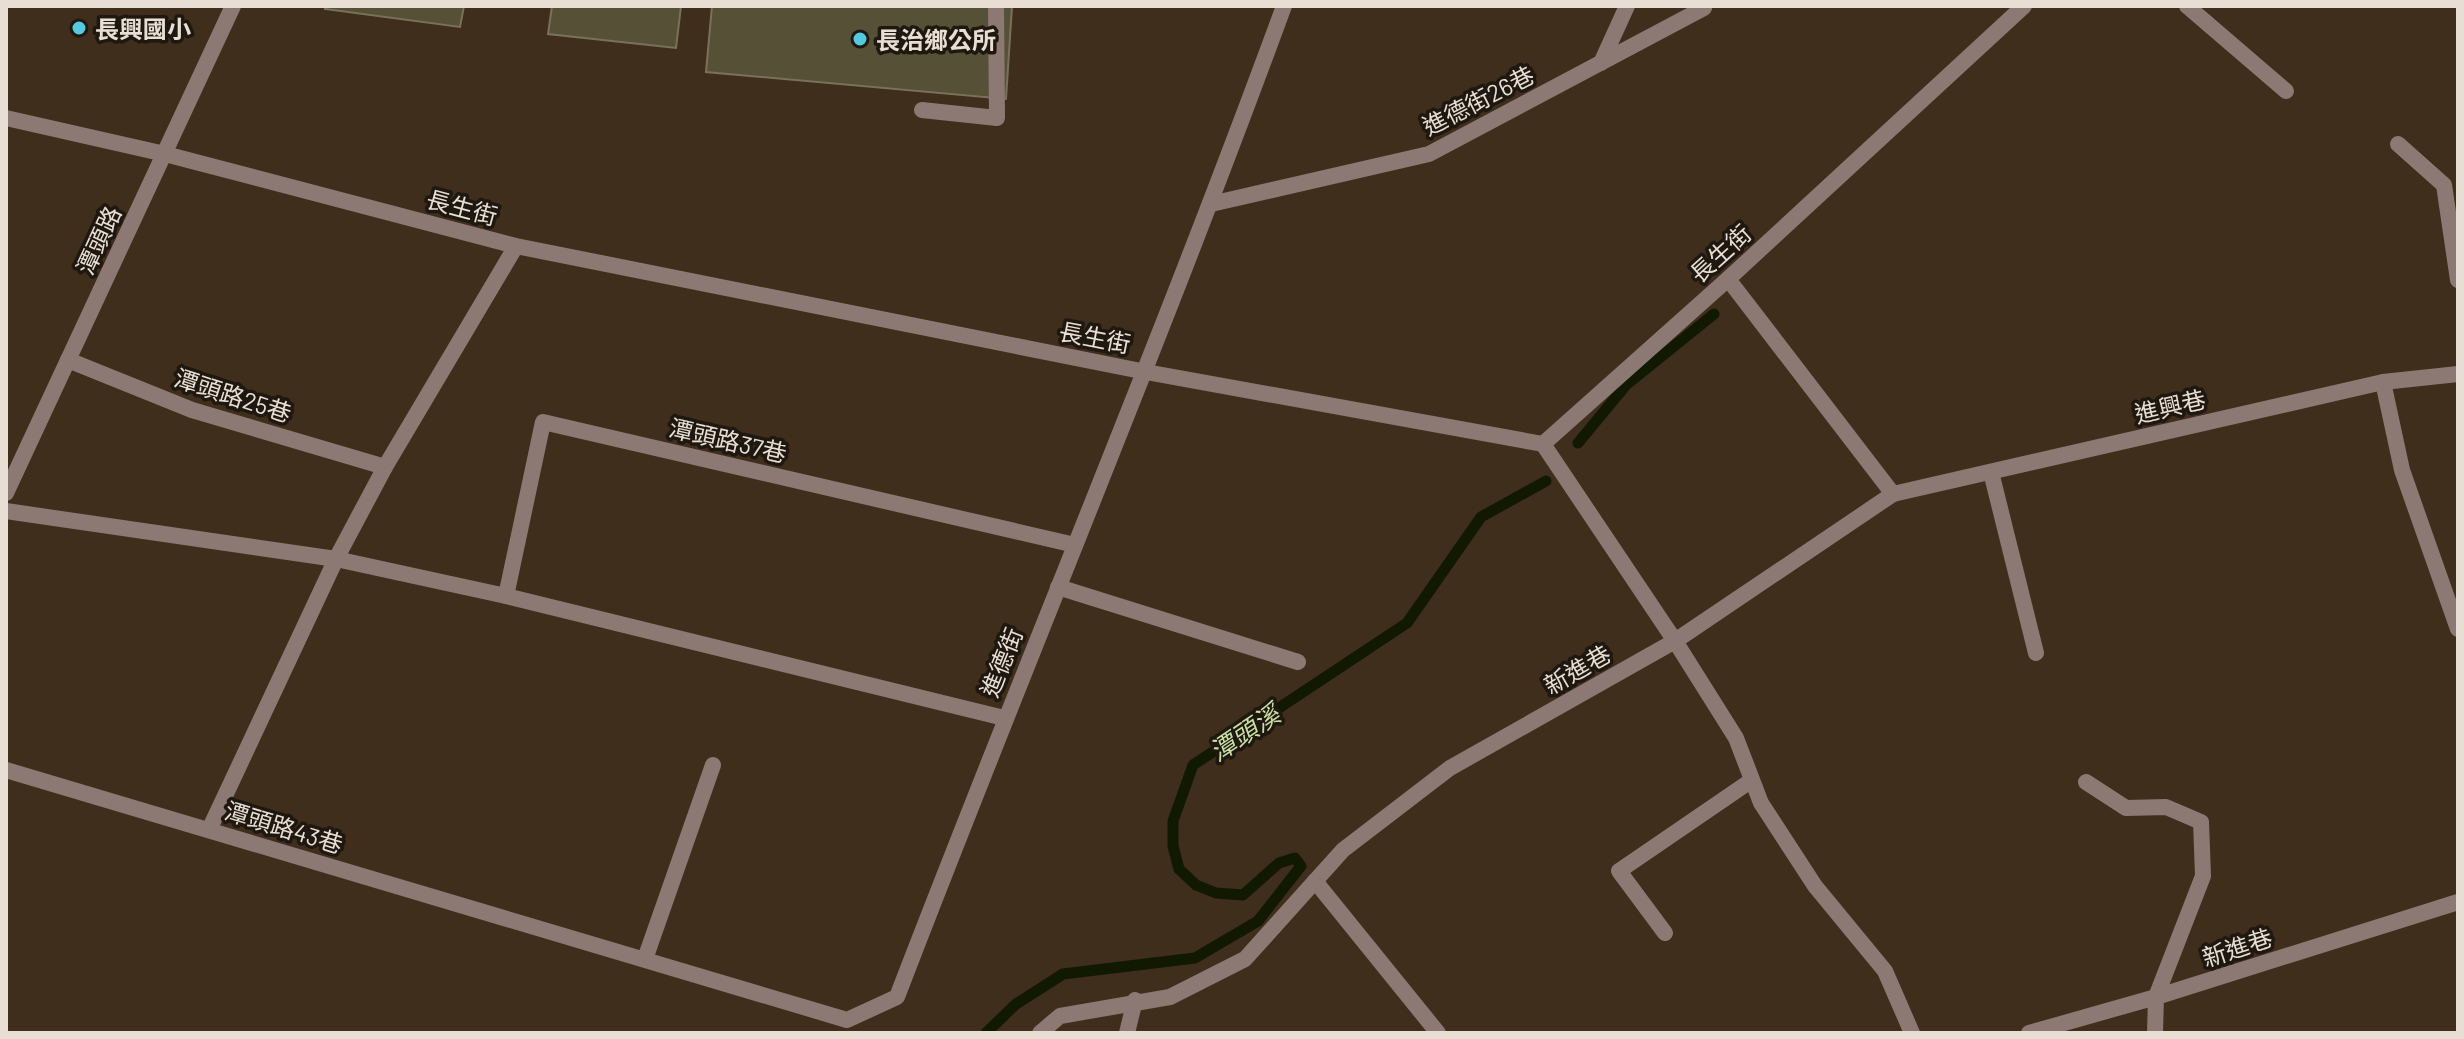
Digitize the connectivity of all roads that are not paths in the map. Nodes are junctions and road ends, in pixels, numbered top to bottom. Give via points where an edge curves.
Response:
1 (233, 6) edge
2 (996, 6) edge
3 (1284, 6) edge
4 (1627, 6) edge
5 (2024, 6) edge
6 (2187, 6) edge
7 (1704, 8) dead end
8 (1601, 63) junction
9 (2286, 91) dead end
10 (922, 110) dead end
11 (6, 118) edge
12 (2398, 144) dead end
13 (165, 154) junction
14 (1211, 204) junction
15 (516, 246) junction
16 (1728, 279) junction
17 (2458, 280) edge
18 (68, 360) junction
19 (1146, 372) junction
20 (2458, 374) edge
21 (2383, 382) junction
22 (1543, 444) junction
23 (385, 467) junction
24 (1991, 472) junction
25 (6, 493) edge
26 (1893, 494) junction
27 (6, 511) edge
28 (1075, 545) junction
29 (336, 559) junction
30 (1058, 587) junction
31 (506, 596) junction
32 (2458, 629) edge
33 (1675, 641) junction
34 (2036, 653) dead end
35 (1298, 662) dead end
36 (1004, 718) junction
37 (713, 765) dead end
38 (6, 770) edge
39 (1752, 780) junction
40 (2086, 782) dead end
41 (209, 830) junction
42 (1315, 881) junction
43 (2458, 902) edge
44 (548, 931) joint
45 (1665, 933) dead end
46 (645, 959) junction
47 (2156, 997) junction
48 (1135, 1000) junction
49 (848, 1026) edge
50 (1040, 1033) edge
51 (1127, 1033) edge
52 (1438, 1033) edge
53 (1912, 1033) edge
54 (2029, 1033) edge
55 (2155, 1033) edge

1 - 13 street, 潭頭路
2 - 10 street via 997,118
3 - 14 street, 進德街
4 - 8 street
5 - 16 street, 長生街
6 - 9 street
7 - 8 street, 進德街26巷
8 - 14 street, 進德街26巷 via 1429,154
11 - 13 street, 長生街
12 - 17 street via 2444,185
13 - 15 street, 長生街
13 - 18 street, 潭頭路
14 - 19 street, 進德街
15 - 19 street, 長生街
15 - 23 street
16 - 22 street, 長生街
16 - 26 street
18 - 23 street, 潭頭路25巷 via 192,410
18 - 25 street, 潭頭路
19 - 22 street, 長生街
19 - 28 street, 進德街
20 - 21 street, 進興巷
21 - 24 street, 進興巷
21 - 32 street via 2402,470
22 - 33 street
23 - 29 street
24 - 26 street, 進興巷
24 - 34 street
26 - 33 street, 進興巷
27 - 29 street
28 - 30 street, 進德街
28 - 31 street, 潭頭路37巷 via 543,422
29 - 31 street
29 - 41 street
30 - 35 street
30 - 36 street, 進德街
31 - 36 street
33 - 39 street via 1736,738
33 - 42 street, 新進巷 via 1450,768 1343,850
36 - 49 street, 進德街 via 897,997
37 - 46 street
38 - 41 street, 潭頭路43巷
39 - 45 street via 1619,871
39 - 53 street via 1761,803 1815,886 1885,971
40 - 47 street via 2126,808 2166,807 2201,822 2203,876
41 - 44 street, 潭頭路43巷
42 - 48 street, 新進巷 via 1245,959 1170,997
42 - 52 street
43 - 47 street, 新進巷
44 - 46 street, 進德街
46 - 49 street, 進德街
47 - 54 street, 新進巷
47 - 55 street
48 - 50 street, 新進巷 via 1060,1016
48 - 51 street

